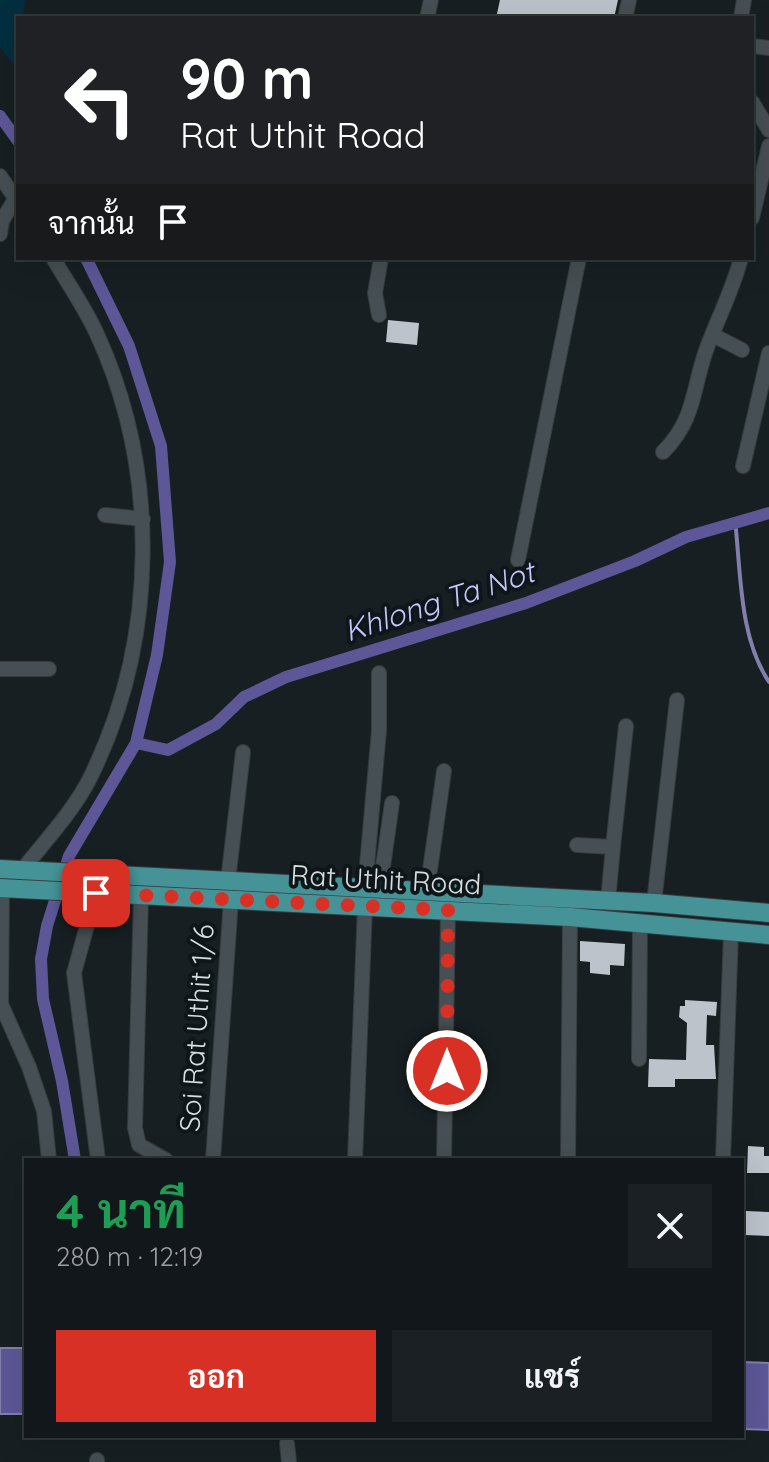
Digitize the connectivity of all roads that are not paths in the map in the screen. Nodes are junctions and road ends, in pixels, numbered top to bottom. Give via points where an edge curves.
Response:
1 (754, 105) edge
2 (769, 130) edge
3 (769, 146) edge
4 (0, 176) edge
5 (16, 200) edge
6 (16, 202) edge
7 (754, 210) edge
8 (0, 234) edge
9 (54, 260) edge
10 (381, 260) edge
11 (579, 260) edge
12 (740, 260) edge
13 (379, 315) dead end
14 (713, 335) junction
15 (742, 350) dead end
16 (769, 353) edge
17 (663, 452) dead end
18 (743, 466) dead end
19 (105, 515) dead end
20 (143, 519) junction
21 (518, 560) dead end
22 (0, 669) edge
23 (49, 669) dead end
24 (379, 673) dead end
25 (677, 700) dead end
26 (626, 726) dead end
27 (243, 752) dead end
28 (444, 771) dead end
29 (392, 803) dead end
30 (577, 845) dead end
31 (613, 847) junction
32 (0, 869) edge
33 (28, 870) junction
34 (228, 881) junction
35 (1, 888) edge
36 (427, 891) junction
37 (88, 892) junction
38 (370, 894) junction
39 (141, 895) junction
40 (231, 900) junction
41 (608, 901) junction
42 (654, 903) junction
43 (448, 910) junction
44 (769, 913) edge
45 (570, 917) junction
46 (640, 924) junction
47 (731, 932) junction
48 (769, 935) edge
49 (0, 1004) edge
50 (639, 1059) dead end
51 (49, 1158) edge
52 (98, 1158) edge
53 (162, 1158) edge
54 (213, 1158) edge
55 (355, 1158) edge
56 (444, 1158) edge
57 (568, 1158) edge
58 (723, 1158) edge
59 (287, 1443) dead end
60 (289, 1462) edge

1 - 2 street
3 - 7 street
4 - 5 street
6 - 8 street via 2,221
9 - 20 street via 96,332 137,465
10 - 13 street via 375,293
11 - 21 street
12 - 14 street
14 - 15 street
14 - 17 street via 681,435
16 - 18 street
19 - 20 street
20 - 33 street via 140,596 112,727 90,778
22 - 23 street
24 - 38 street
25 - 42 street
26 - 31 street
27 - 34 street
28 - 36 street
29 - 38 street
30 - 31 street
31 - 41 street
32 - 33 main road, Rat Uthit Road
33 - 34 main road, Rat Uthit Road
34 - 38 main road, Rat Uthit Road
35 - 37 main road, Rat Uthit Road
35 - 49 street
36 - 38 main road, Rat Uthit Road
36 - 41 main road, Rat Uthit Road
37 - 39 main road, Rat Uthit Road
37 - 52 street via 74,973
38 - 40 main road, Rat Uthit Road
38 - 43 main road, Rat Uthit Road
38 - 55 street
39 - 40 main road, Rat Uthit Road
39 - 53 street via 135,1128 139,1145
40 - 54 street, Soi Rat Uthit 1/6
41 - 42 main road, Rat Uthit Road
42 - 44 main road, Rat Uthit Road
43 - 45 main road, Rat Uthit Road
43 - 56 street
45 - 46 main road, Rat Uthit Road
45 - 57 street
46 - 47 main road, Rat Uthit Road
46 - 50 street
47 - 48 main road, Rat Uthit Road
47 - 58 street
49 - 51 street via 44,1111
59 - 60 street

